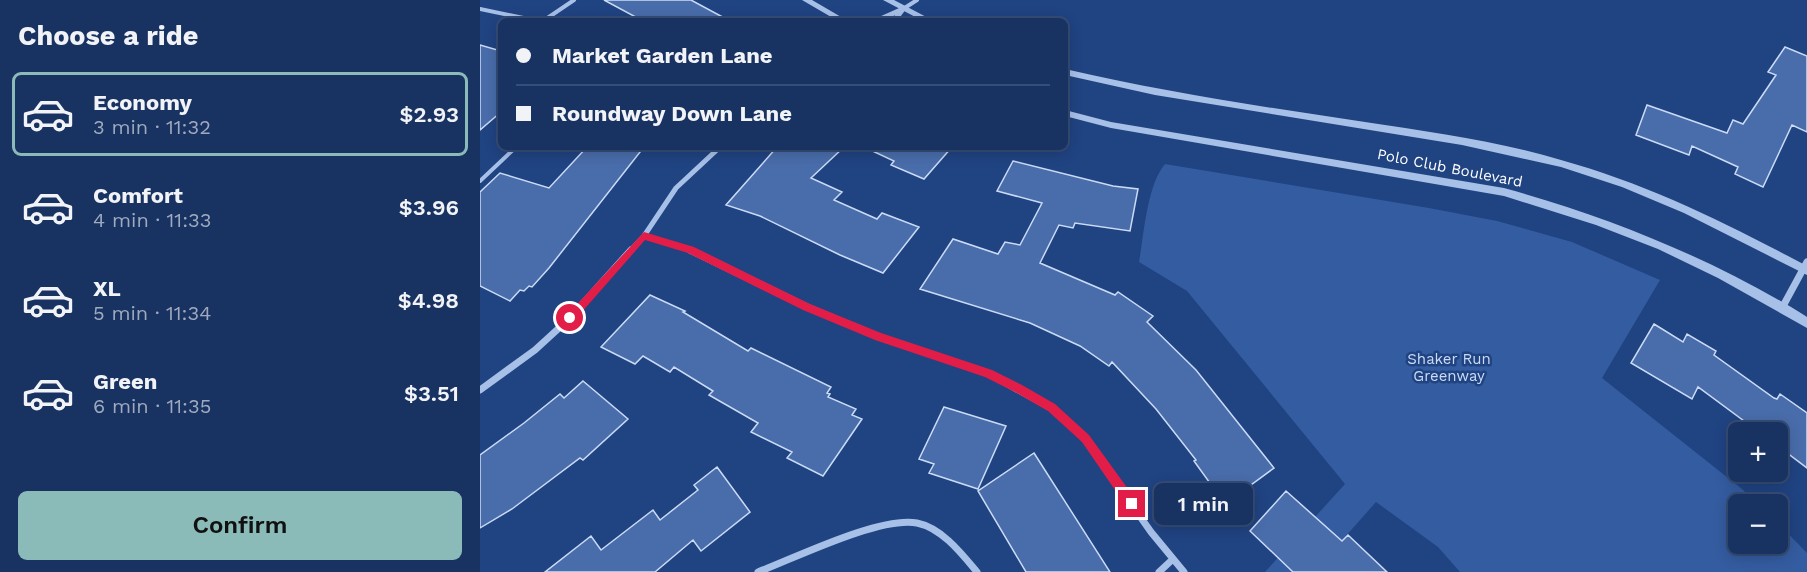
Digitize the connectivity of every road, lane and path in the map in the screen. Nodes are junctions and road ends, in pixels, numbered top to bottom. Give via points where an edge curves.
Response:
1 (574, 0) edge
2 (806, 0) edge
3 (887, 0) edge
4 (917, 0) edge
5 (480, 9) edge
6 (903, 9) junction
7 (524, 18) edge
8 (547, 18) edge
9 (839, 18) edge
10 (883, 18) edge
11 (896, 18) edge
12 (923, 18) edge
13 (1068, 73) edge
14 (1068, 114) edge
15 (513, 150) edge
16 (717, 150) edge
17 (480, 181) edge
18 (644, 236) junction
19 (1806, 267) edge
20 (1782, 308) junction
21 (1807, 323) edge
22 (480, 390) edge
23 (1173, 560) junction
24 (758, 572) edge
25 (977, 572) edge
26 (1159, 572) edge
27 (1184, 572) edge

1 - 8 lane
2 - 9 street
3 - 6 street
4 - 6 lane
5 - 7 lane
6 - 10 street
6 - 11 street
6 - 12 street
13 - 19 street, Polo Club Boulevard via 1128,88 1508,150 1563,164 1667,200
14 - 20 street, Polo Club Boulevard via 1112,125 1504,192 1556,206 1651,240
15 - 17 lane
16 - 18 street via 676,188
18 - 22 street via 570,318 535,350
18 - 23 street via 690,250 879,337 988,373 1051,408 1085,438
19 - 20 street
20 - 21 street, Polo Club Boulevard
23 - 26 street
23 - 27 street
24 - 25 street via 874,527 916,522 954,543

